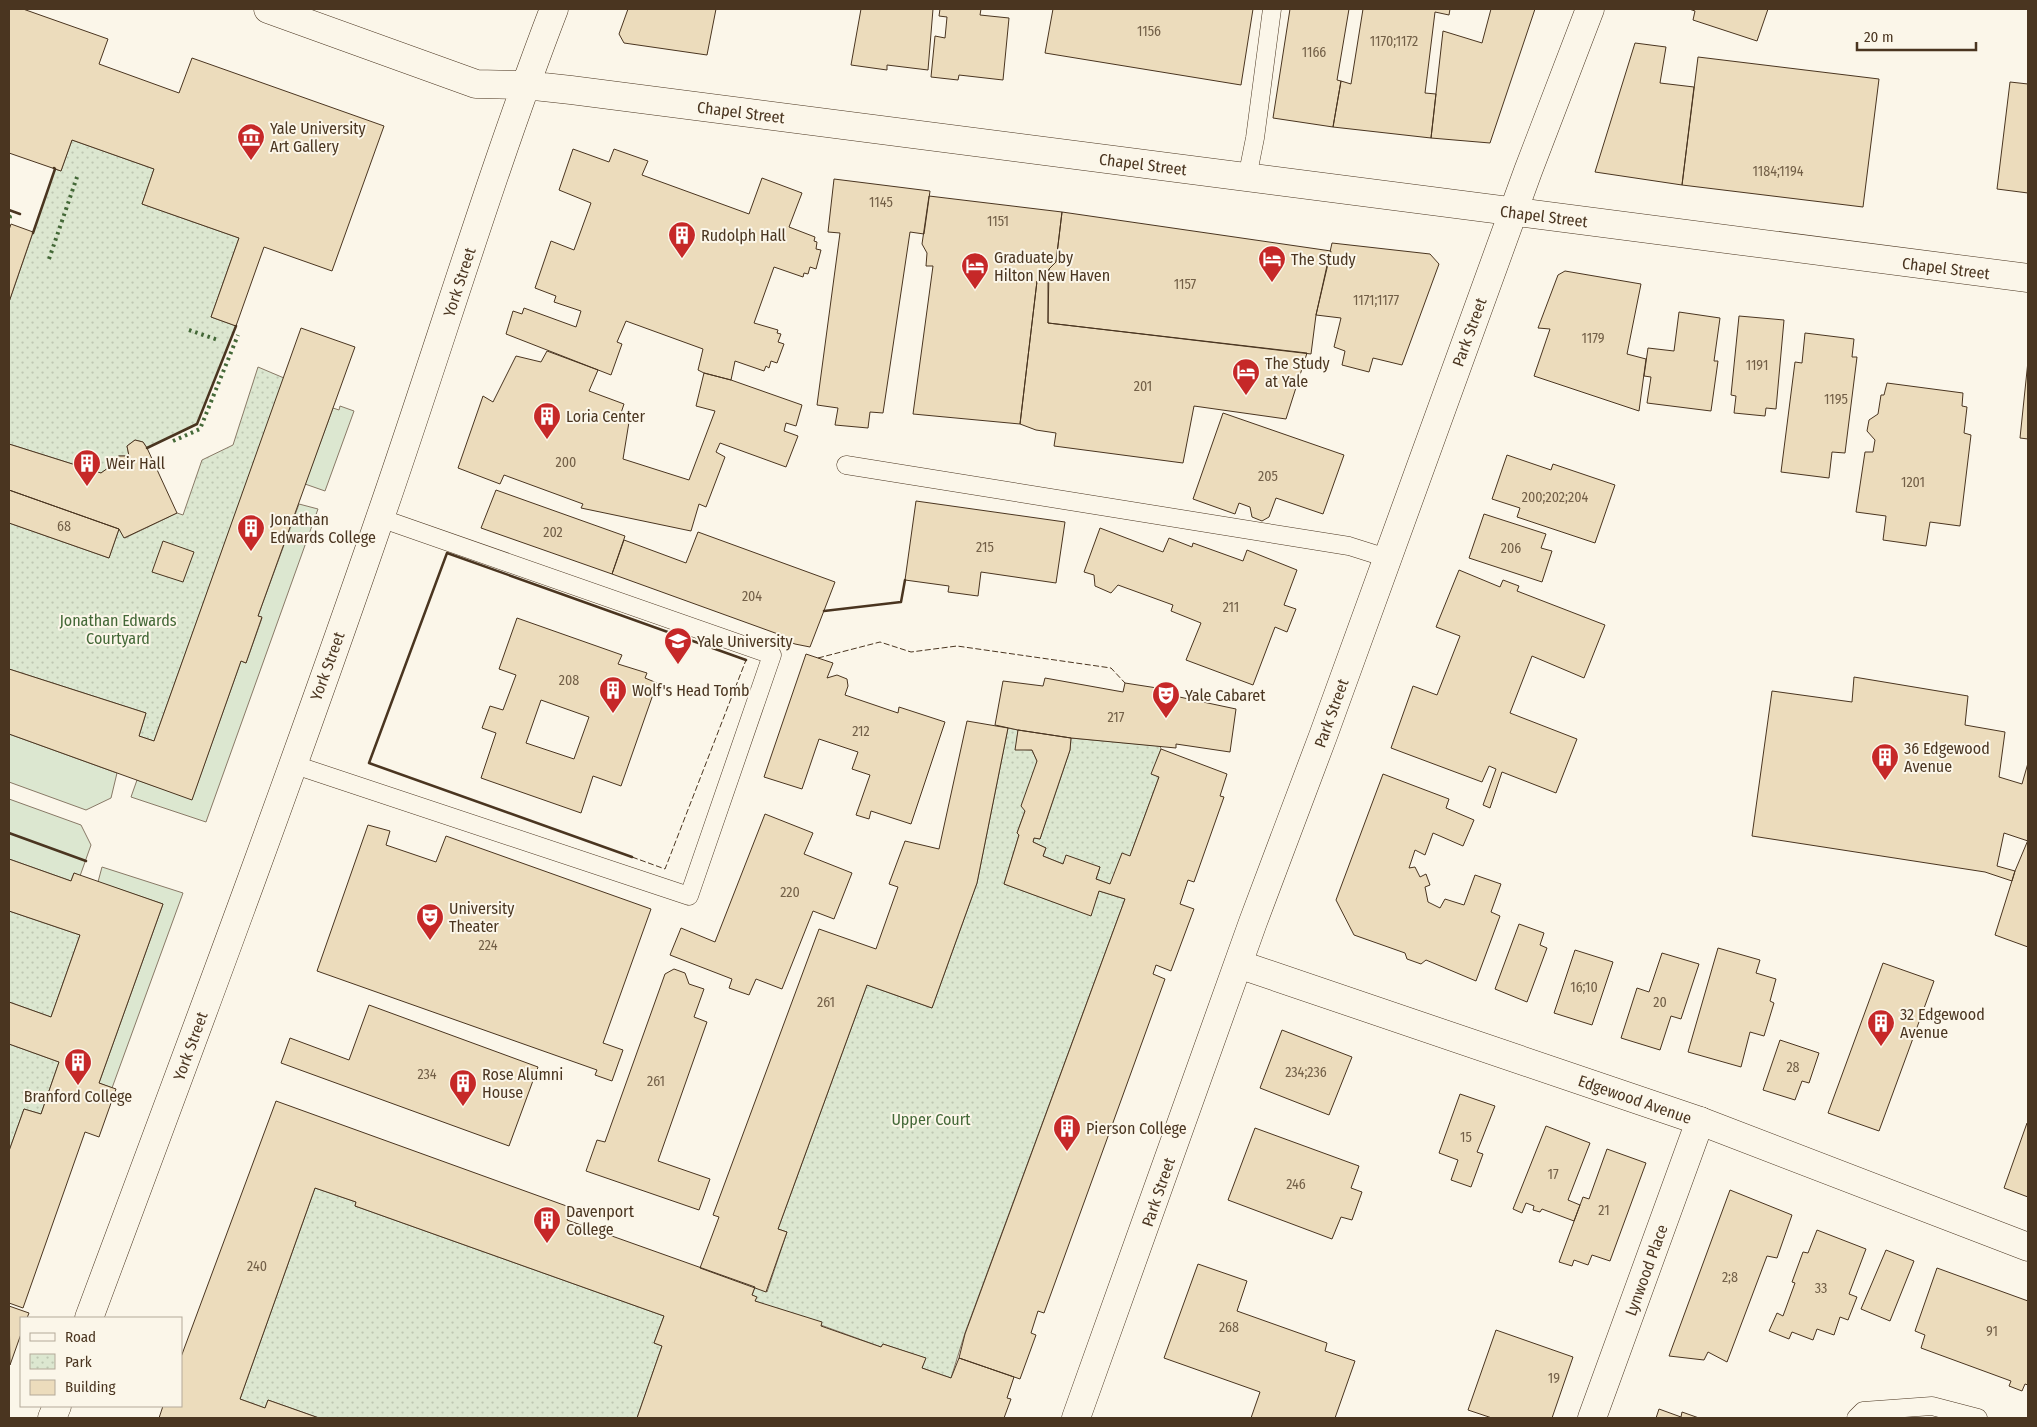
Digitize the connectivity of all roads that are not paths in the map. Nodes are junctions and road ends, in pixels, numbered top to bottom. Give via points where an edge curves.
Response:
1 (268, 9) edge
2 (554, 9) edge
3 (1272, 9) edge
4 (1590, 9) edge
5 (525, 85) junction
6 (1247, 178) junction
7 (1514, 212) junction
8 (2028, 278) edge
9 (846, 465) dead end
10 (380, 518) junction
11 (1387, 558) junction
12 (292, 764) junction
13 (1238, 964) junction
14 (1700, 1121) junction
15 (2028, 1247) edge
16 (89, 1317) edge
17 (1076, 1418) edge
18 (1592, 1418) edge
19 (1856, 1418) edge
20 (1978, 1418) edge

1 - 5 main road, Chapel Street via 476,84
2 - 5 main road, York Street
3 - 6 lane
4 - 7 main road, Park Street
5 - 6 main road, Chapel Street
5 - 10 main road, York Street
6 - 7 main road, Chapel Street
7 - 8 main road, Chapel Street
7 - 11 main road, Park Street
9 - 11 lane via 1349,546
10 - 12 main road, York Street
10 - 12 lane via 772,655 689,896
11 - 13 main road, Park Street
12 - 16 main road, York Street
13 - 14 main road, Edgewood Avenue
13 - 17 main road, Park Street
14 - 15 main road, Edgewood Avenue
14 - 18 main road, Lynwood Place
19 - 20 lane via 1863,1411 1932,1406

